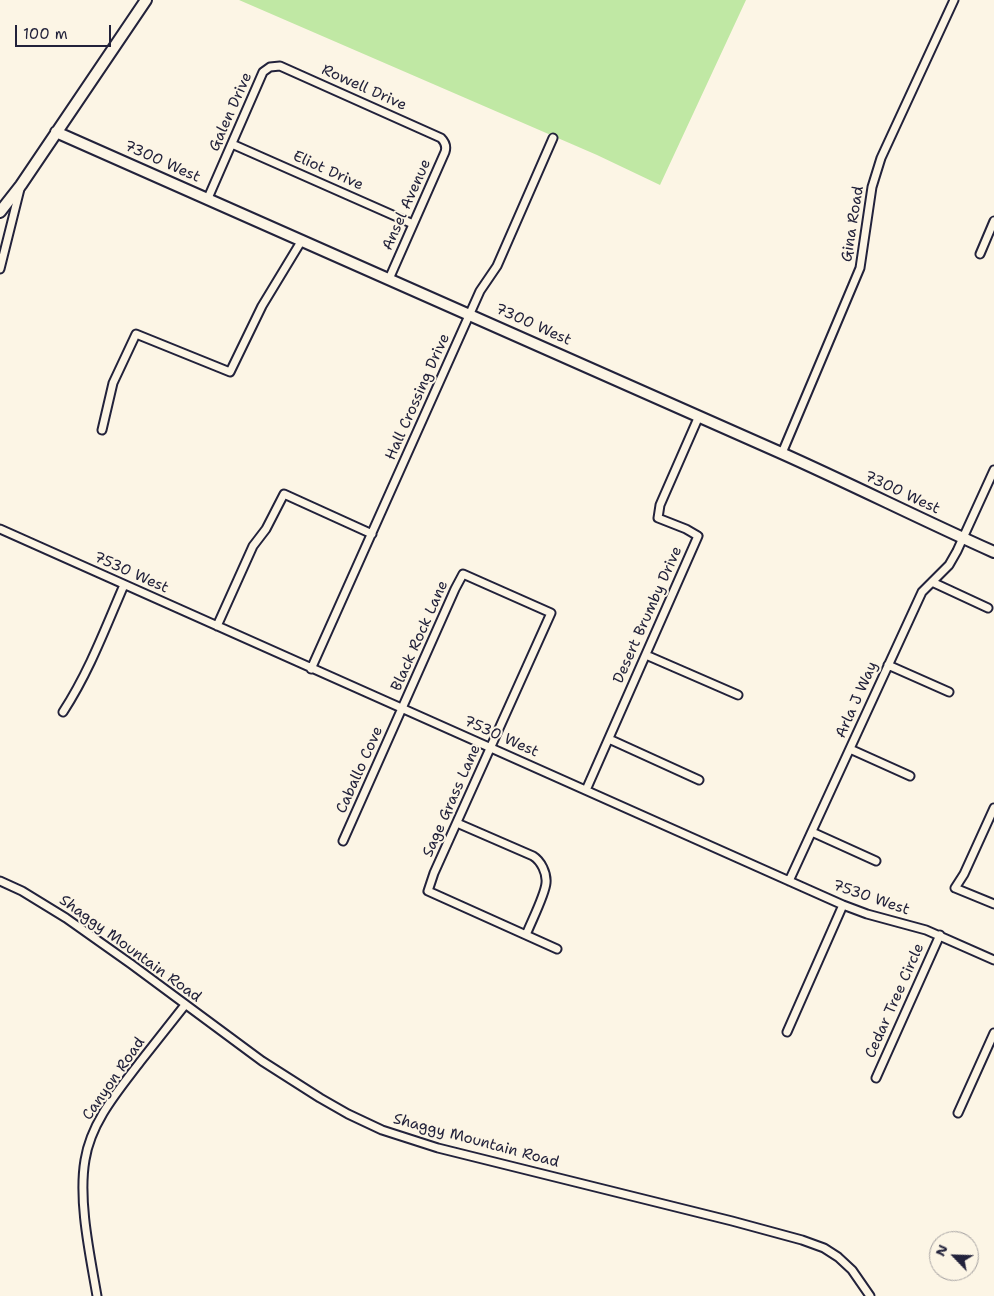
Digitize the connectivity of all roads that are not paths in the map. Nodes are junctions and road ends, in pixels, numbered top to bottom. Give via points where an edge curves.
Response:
1 (146, 0) edge
2 (954, 0) edge
3 (270, 66) joint
4 (56, 132) junction
5 (553, 138) dead end
6 (445, 142) joint
7 (232, 144) junction
8 (21, 185) junction
9 (208, 198) junction
10 (0, 212) edge
11 (994, 221) edge
12 (413, 224) junction
13 (302, 240) junction
14 (980, 254) dead end
15 (0, 269) edge
16 (389, 279) junction
17 (470, 313) junction
18 (699, 416) junction
19 (102, 430) dead end
20 (782, 453) junction
21 (994, 470) edge
22 (0, 530) edge
23 (372, 534) junction
24 (963, 538) junction
25 (994, 552) edge
26 (932, 582) junction
27 (124, 585) junction
28 (988, 608) dead end
29 (551, 613) joint
30 (218, 626) junction
31 (646, 655) junction
32 (888, 665) junction
33 (311, 668) junction
34 (949, 692) dead end
35 (738, 695) dead end
36 (402, 709) junction
37 (63, 712) dead end
38 (609, 740) junction
39 (491, 748) junction
40 (850, 749) junction
41 (910, 776) dead end
42 (699, 780) dead end
43 (586, 790) junction
44 (994, 810) edge
45 (457, 823) junction
46 (812, 832) junction
47 (343, 841) dead end
48 (876, 861) dead end
49 (0, 881) edge
50 (789, 881) junction
51 (994, 904) edge
52 (843, 905) junction
53 (526, 935) junction
54 (940, 935) junction
55 (557, 949) dead end
56 (994, 960) edge
57 (185, 1005) junction
58 (787, 1032) dead end
59 (994, 1033) edge
60 (876, 1078) dead end
61 (958, 1114) dead end
62 (97, 1296) edge
63 (870, 1296) edge

1 - 4 street
2 - 20 street, Gina Road via 881,158 872,187 860,268
3 - 6 street, Rowell Drive via 280,66
3 - 7 street, Galen Drive via 264,72
4 - 8 street
4 - 9 street, 7300 West
5 - 17 street, Hall Crossing Drive via 497,266 482,287
6 - 12 street, Ansel Avenue via 445,152
7 - 9 street, Galen Drive
7 - 12 street, Eliot Drive
8 - 10 street
8 - 15 street
9 - 13 street, 7300 West
11 - 14 street
12 - 16 street, Ansel Avenue
13 - 16 street, 7300 West
13 - 19 street via 262,306 230,372 136,334 113,383
16 - 17 street, 7300 West
17 - 18 street, 7300 West
17 - 23 street, Hall Crossing Drive
18 - 20 street, 7300 West
18 - 31 street, Desert Brumby Drive via 660,505 658,518 698,536
20 - 24 street, 7300 West
21 - 24 street, Arla J Way
22 - 27 street, 7530 West
23 - 30 street via 284,494 253,546
23 - 33 street, Hall Crossing Drive
24 - 25 street, 7300 West
24 - 26 street, Arla J Way via 949,565
26 - 28 street
26 - 32 street, Arla J Way via 922,592
27 - 30 street, 7530 West
27 - 37 street via 90,666
29 - 36 street, Black Rock Lane via 463,574
29 - 39 street, Sage Grass Lane
30 - 33 street, 7530 West
31 - 35 street
31 - 38 street, Desert Brumby Drive
32 - 34 street
32 - 40 street, Arla J Way
33 - 36 street, 7530 West
36 - 39 street, 7530 West
36 - 47 street, Caballo Cove
38 - 42 street
38 - 43 street, Desert Brumby Drive
39 - 43 street, 7530 West
39 - 45 street, Sage Grass Lane
40 - 41 street
40 - 46 street, Arla J Way
43 - 50 street, 7530 West
44 - 51 street via 955,888
45 - 53 street via 533,856 542,866 546,884
45 - 53 street, Sage Grass Lane via 428,891
46 - 48 street
46 - 50 street, Arla J Way
49 - 57 street, Shaggy Mountain Road via 66,918
50 - 52 street, 7530 West
52 - 54 street, 7530 West
52 - 58 street
53 - 55 street
54 - 56 street, 7530 West
54 - 60 street, Cedar Tree Circle
57 - 62 street, Canyon Road via 107,1107 88,1149 84,1202
57 - 63 street, Shaggy Mountain Road via 262,1061 320,1098 374,1126 438,1148 802,1240 838,1257 852,1270
59 - 61 street

